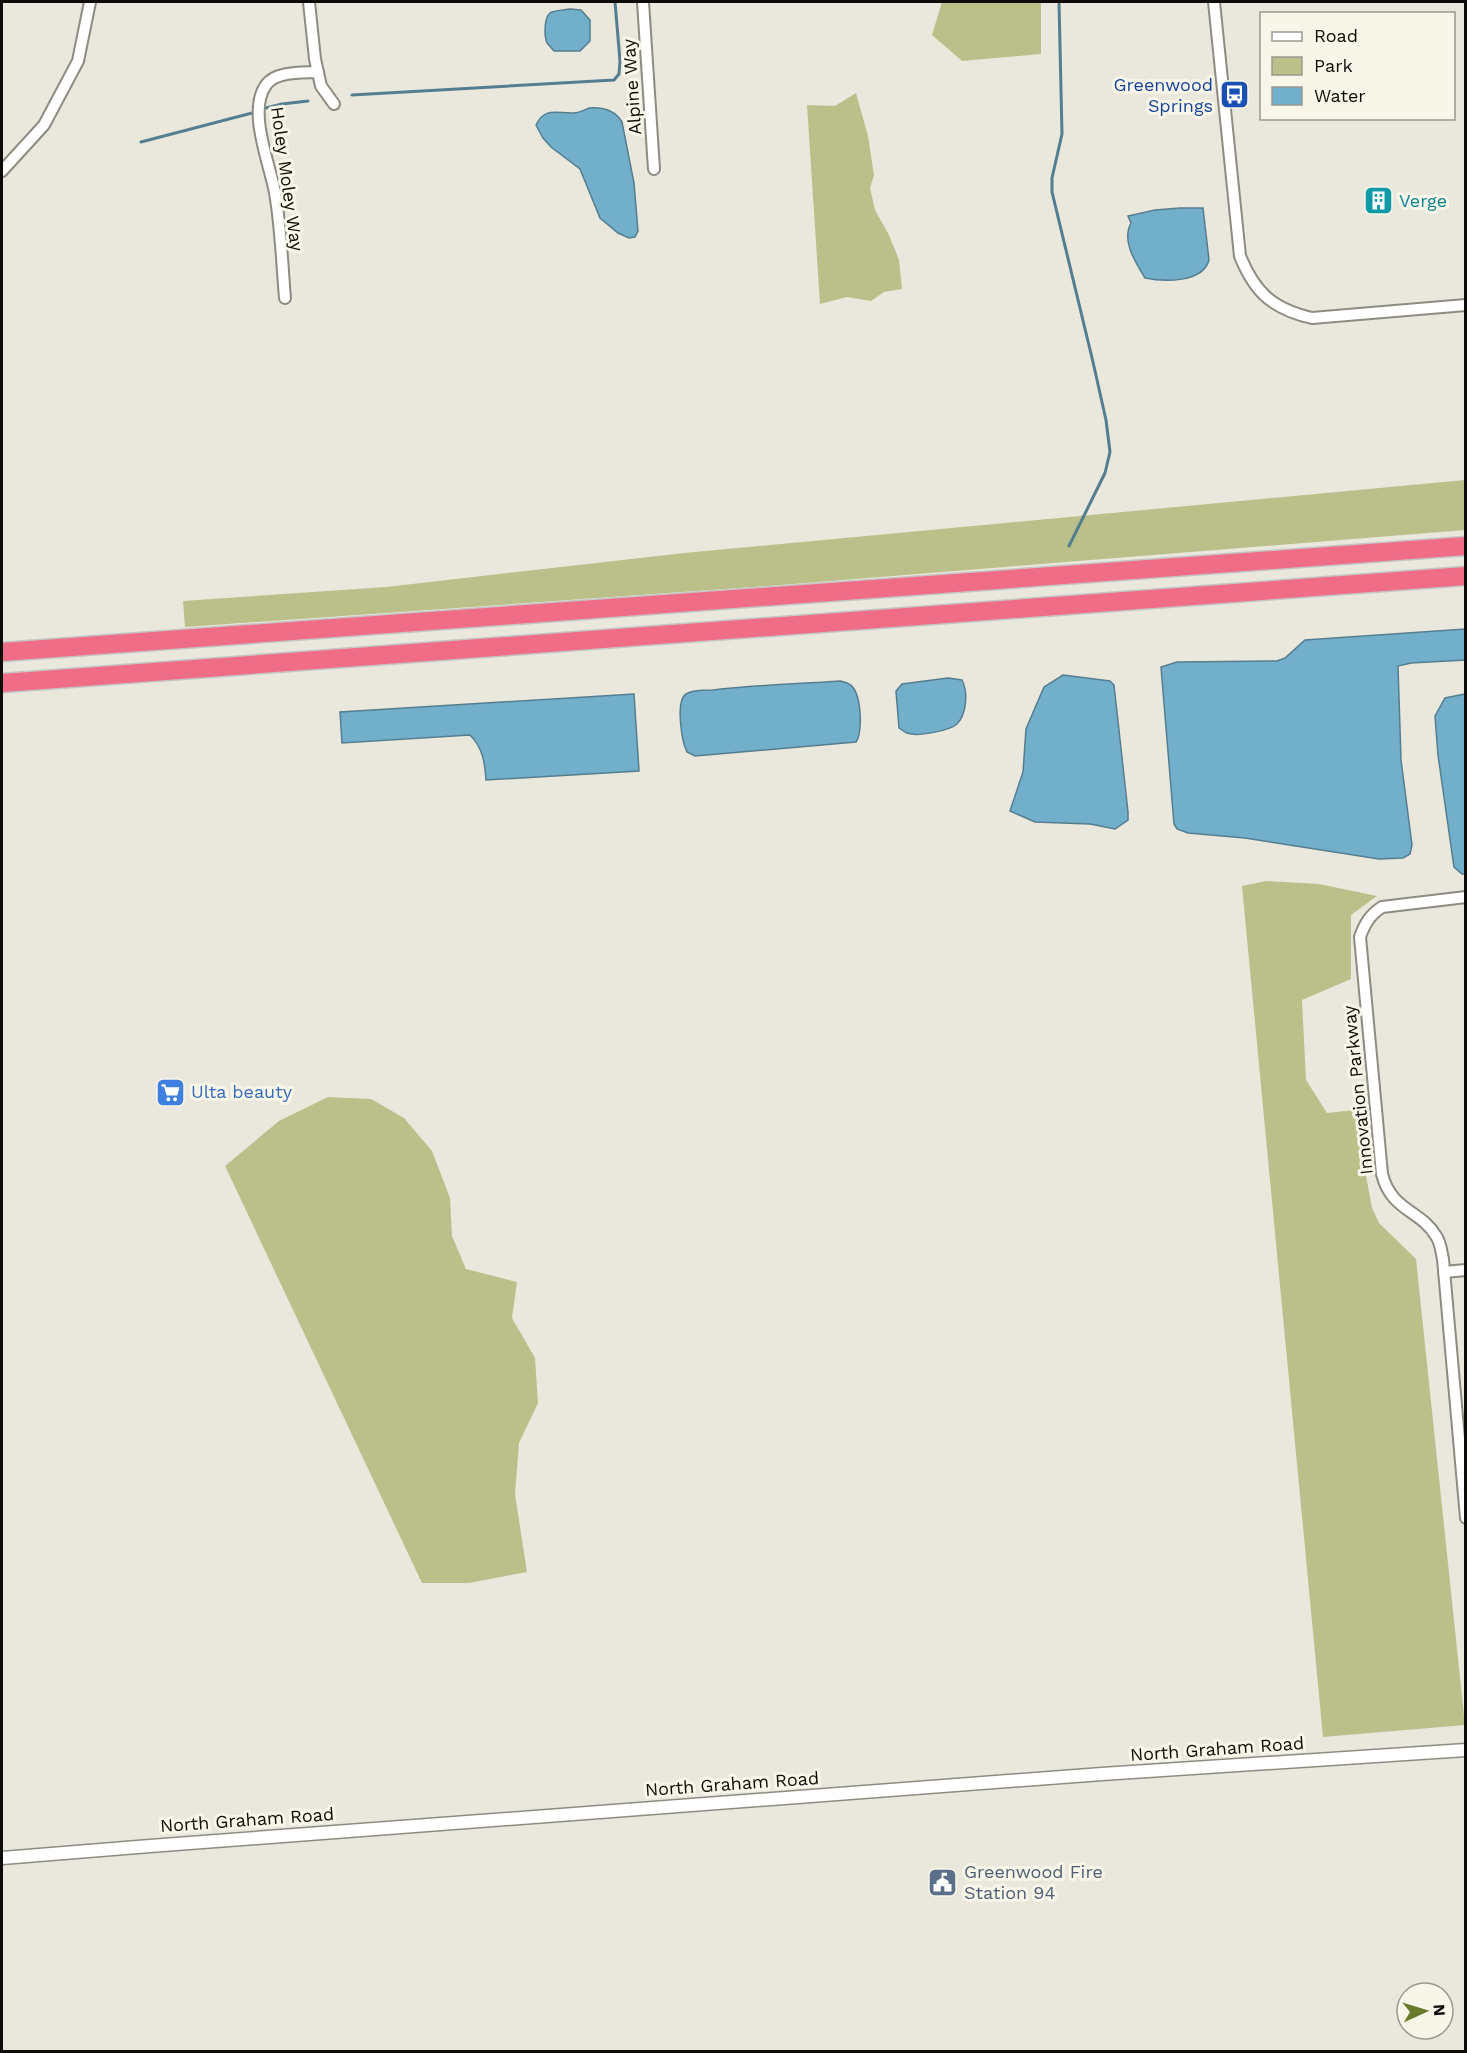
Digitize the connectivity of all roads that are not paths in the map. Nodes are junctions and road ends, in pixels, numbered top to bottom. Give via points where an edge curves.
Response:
1 (90, 2) edge
2 (309, 2) edge
3 (643, 2) edge
4 (1214, 2) edge
5 (318, 72) junction
6 (334, 104) dead end
7 (654, 170) dead end
8 (2, 171) edge
9 (285, 298) dead end
10 (1466, 304) edge
11 (1466, 539) edge
12 (1466, 546) edge
13 (1327, 556) junction
14 (1466, 578) edge
15 (2, 652) edge
16 (2, 683) edge
17 (1466, 897) edge
18 (1466, 1270) edge
19 (1444, 1272) junction
20 (1466, 1518) edge
21 (1466, 1750) edge
22 (2, 1858) edge

1 - 8 street via 78,61 44,125
2 - 5 street
3 - 7 street, Alpine Way
4 - 10 street via 1240,256 1254,285 1272,303 1312,318
5 - 6 street via 321,86
5 - 9 street, Holey Moley Way via 272,79 259,97 261,133 275,192
11 - 13 highway
12 - 13 highway
13 - 15 highway
14 - 16 highway
17 - 19 street, Innovation Parkway via 1382,907 1371,914 1360,937 1385,1186 1392,1197 1436,1235
18 - 19 street
19 - 20 street, Innovation Parkway
21 - 22 street, North Graham Road

